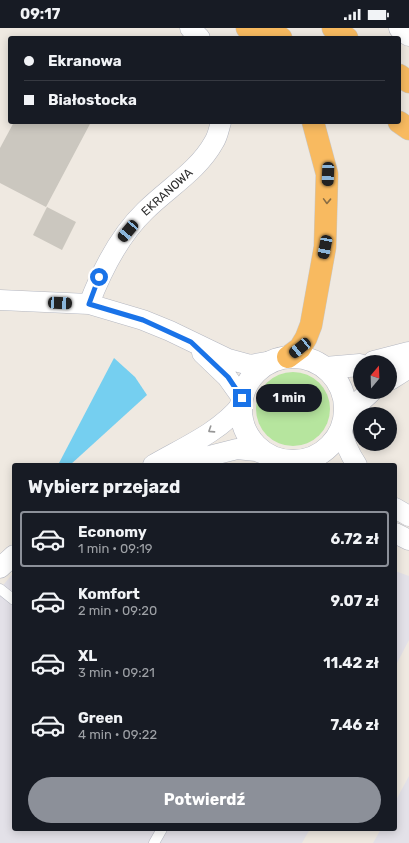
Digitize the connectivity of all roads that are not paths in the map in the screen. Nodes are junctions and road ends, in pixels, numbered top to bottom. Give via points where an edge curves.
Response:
1 (190, 28) edge
2 (247, 28) edge
3 (267, 28) edge
4 (333, 28) edge
5 (400, 28) edge
6 (409, 34) edge
7 (198, 36) edge
8 (255, 36) edge
9 (278, 36) edge
10 (344, 36) edge
11 (220, 124) edge
12 (314, 124) edge
13 (0, 300) edge
14 (89, 304) junction
15 (191, 342) junction
16 (409, 353) edge
17 (397, 356) edge
18 (280, 359) junction
19 (353, 366) edge
20 (409, 367) edge
21 (325, 368) junction
22 (397, 374) edge
23 (364, 399) edge
24 (241, 402) junction
25 (343, 422) junction
26 (277, 459) junction
27 (156, 463) edge
28 (182, 463) edge
29 (310, 463) edge
30 (356, 463) edge
31 (397, 509) edge
32 (409, 516) edge
33 (397, 534) edge
34 (409, 540) edge
35 (12, 557) edge
36 (0, 568) edge
37 (0, 589) edge
38 (12, 598) edge
39 (161, 831) edge
40 (154, 843) edge

1 - 7 street
2 - 8 highway
3 - 9 highway
4 - 10 highway
5 - 6 street
11 - 14 street, EKRANOWA via 215,141 198,165 144,212 120,241 99,277
12 -> 18 highway via 328,174 325,247 311,324 306,338 300,348
13 - 14 street
14 - 15 street via 143,320
15 - 18 street via 228,360 250,365
15 - 24 street via 228,377
16 - 17 street
18 - 21 street via 304,358
18 - 24 street via 253,376
19 - 21 street
20 - 22 street
21 - 25 street via 341,389 344,402
23 - 25 street
24 - 26 street via 246,433 264,453
24 -> 27 street via 233,415 213,430
25 - 29 street via 335,440
25 - 30 street via 348,451
26 - 28 street via 256,451 237,449
26 - 29 street
31 - 32 street
33 - 34 street
35 - 36 street
37 - 38 lane
39 - 40 lane

